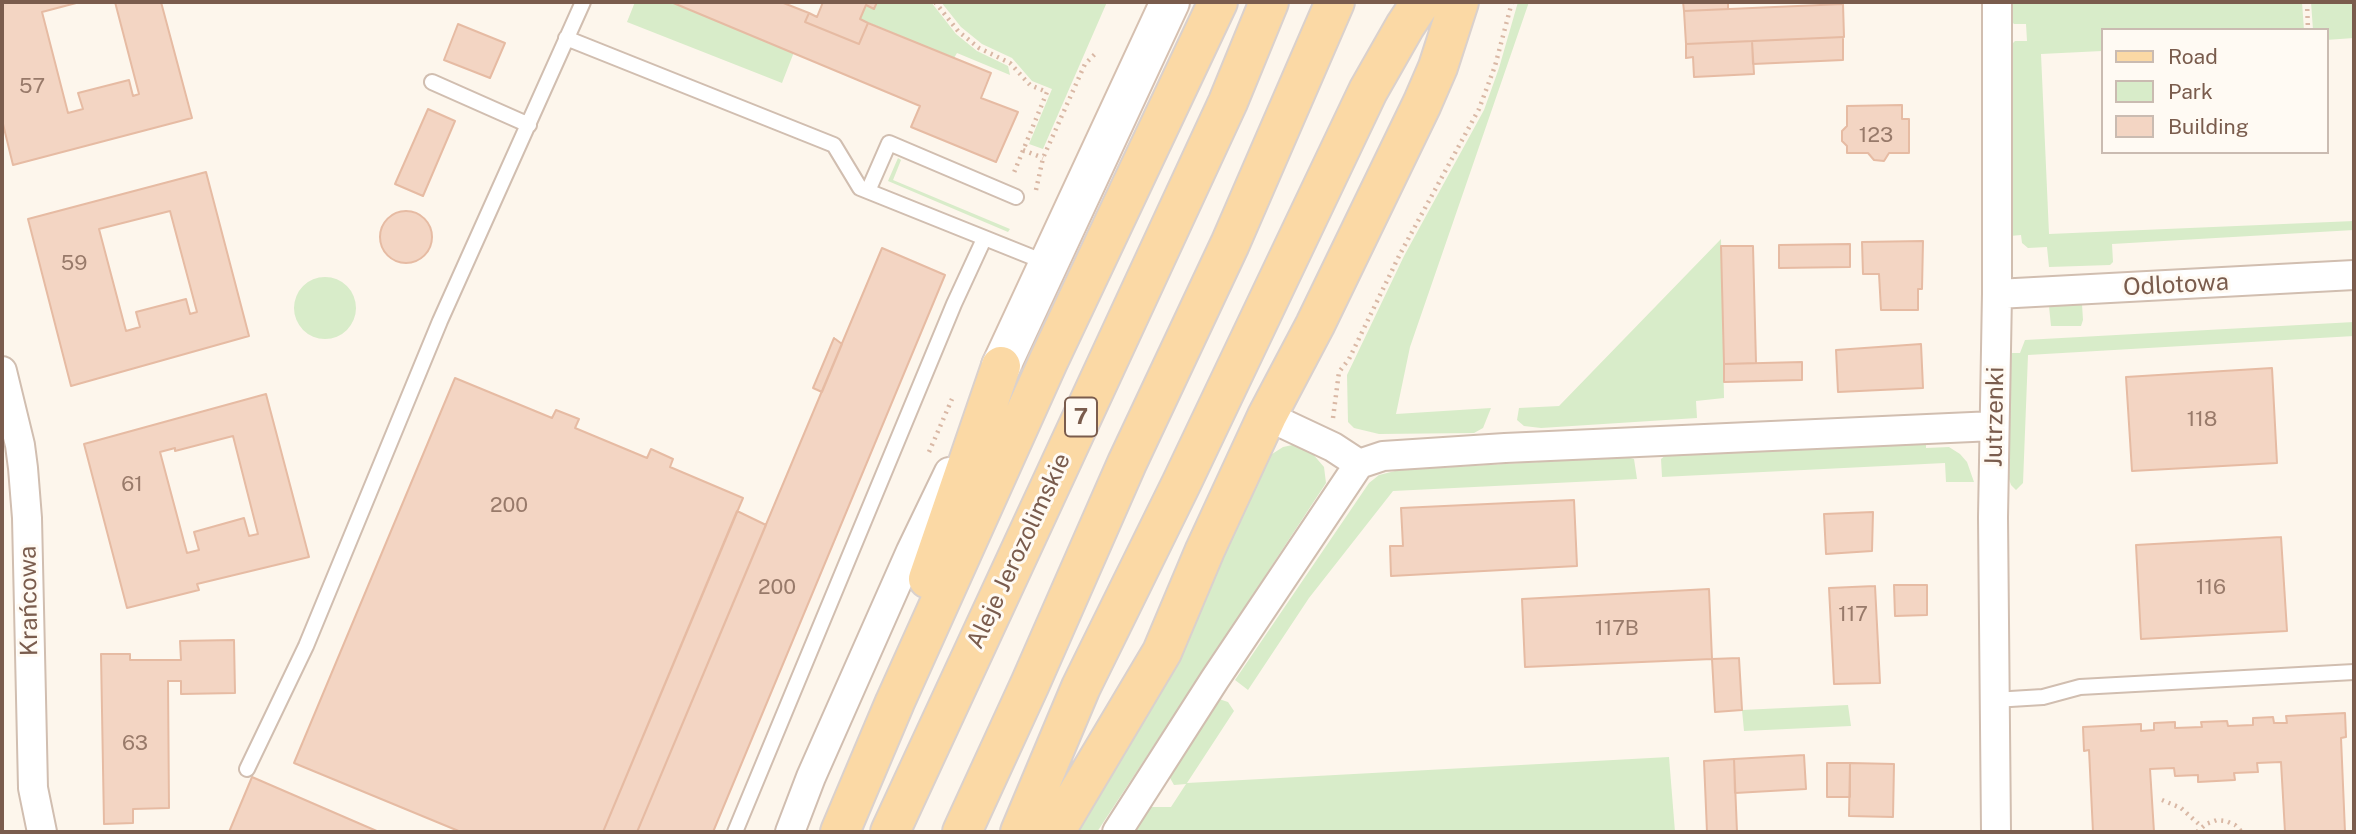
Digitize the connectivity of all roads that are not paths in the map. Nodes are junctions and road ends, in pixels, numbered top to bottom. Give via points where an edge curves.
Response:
1 (583, 2) edge
2 (1170, 2) edge
3 (1218, 2) edge
4 (1269, 2) edge
5 (1335, 2) edge
6 (1421, 2) edge
7 (1459, 2) edge
8 (1997, 2) edge
9 (566, 38) junction
10 (432, 82) dead end
11 (529, 125) junction
12 (868, 191) junction
13 (1011, 195) road end
14 (984, 239) junction
15 (1048, 264) junction
16 (2354, 275) edge
17 (1997, 294) junction
18 (1001, 366) junction
19 (2, 371) edge
20 (1268, 416) junction
21 (1994, 426) junction
22 (1359, 464) junction
23 (13, 469) edge
24 (2354, 672) edge
25 (1994, 700) junction
26 (895, 702) junction
27 (247, 769) dead end
28 (42, 832) edge
29 (735, 832) edge
30 (790, 832) edge
31 (841, 832) edge
32 (890, 832) edge
33 (962, 832) edge
34 (1020, 832) edge
35 (1055, 832) edge
36 (1117, 832) edge
37 (1996, 832) edge

1 - 9 lane
2 - 15 main road
3 - 26 main road via 1048,362
4 - 32 main road, Aleje Jerozolimskie / 7 via 1228,102
5 - 33 main road
6 - 34 main road via 1368,90 1081,687
7 - 20 main road via 1422,104
8 - 17 street, Jutrzenki
9 - 11 lane
9 - 12 lane via 834,145 860,188
10 - 11 lane
11 - 27 lane via 440,321 306,646
12 - 13 lane via 889,143
12 - 14 lane
14 - 15 lane
14 - 29 lane
15 - 18 main road
16 - 17 street, Odlotowa
17 - 21 street, Jutrzenki
18 - 26 main road via 931,567
18 - 30 street via 911,551
19 - 23 street, Krańcowa via 20,445
20 - 22 street
20 - 35 main road via 1161,652
21 - 22 street via 1493,448 1383,456
21 - 25 street, Jutrzenki
22 - 36 street
23 - 28 street, Krańcowa via 27,518 33,788
24 - 25 lane via 2080,687 2043,698
25 - 37 street, Jutrzenki
26 - 31 main road

